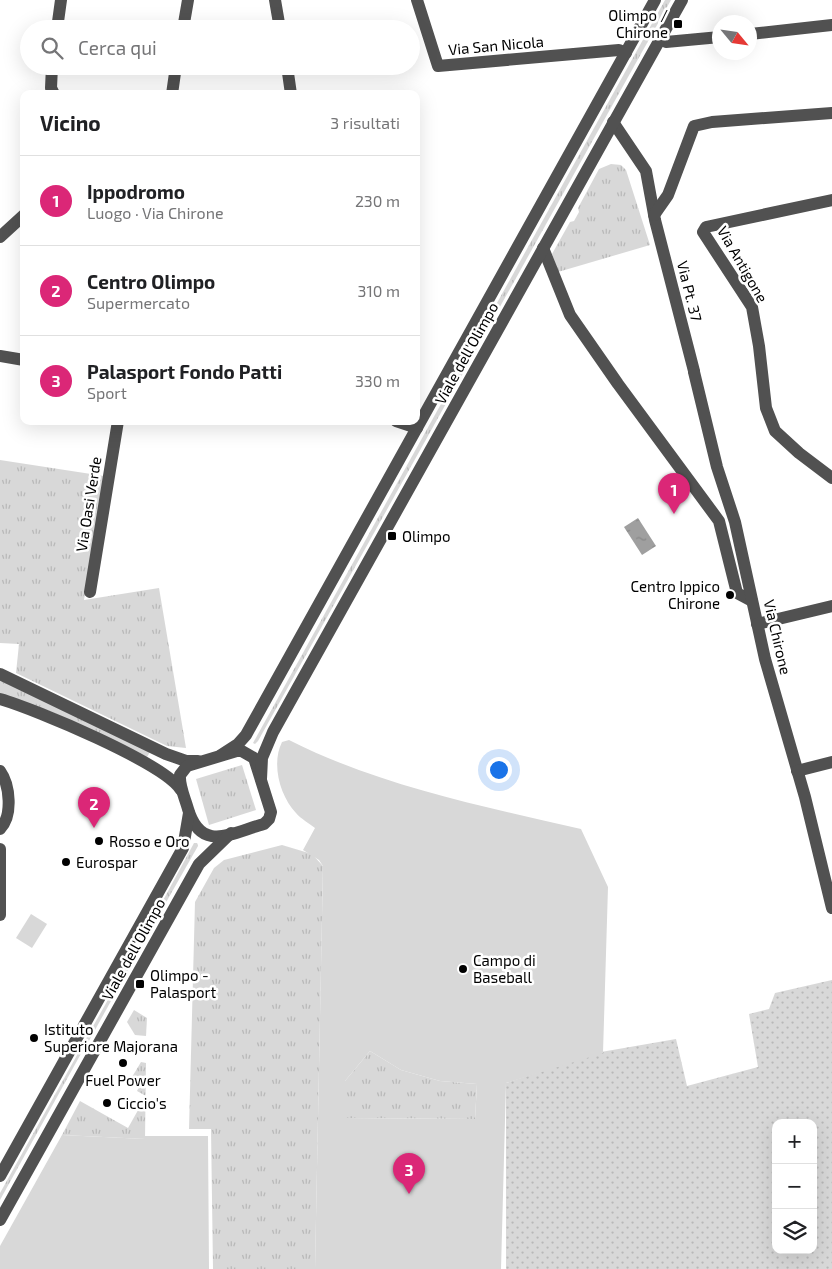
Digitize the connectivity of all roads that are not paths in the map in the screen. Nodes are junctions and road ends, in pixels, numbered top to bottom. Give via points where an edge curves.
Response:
1 (61, 0) edge
2 (188, 0) edge
3 (276, 0) edge
4 (417, 0) edge
5 (656, 0) edge
6 (682, 0) edge
7 (58, 20) edge
8 (185, 20) edge
9 (279, 20) edge
10 (832, 25) edge
11 (757, 33) edge
12 (712, 38) edge
13 (660, 39) junction
14 (626, 53) junction
15 (52, 75) edge
16 (175, 75) edge
17 (288, 75) edge
18 (52, 90) edge
19 (173, 90) edge
20 (290, 90) edge
21 (832, 113) edge
22 (613, 122) junction
23 (832, 200) edge
24 (655, 218) junction
25 (20, 219) edge
26 (0, 237) edge
27 (543, 248) junction
28 (0, 356) edge
29 (20, 359) edge
30 (694, 371) joint
31 (420, 423) edge
32 (117, 425) edge
33 (408, 425) edge
34 (419, 425) edge
35 (417, 428) junction
36 (832, 478) edge
37 (90, 592) dead end
38 (752, 601) junction
39 (832, 606) edge
40 (757, 624) junction
41 (0, 674) edge
42 (0, 698) edge
43 (221, 755) junction
44 (206, 760) junction
45 (832, 762) edge
46 (0, 771) edge
47 (797, 771) junction
48 (261, 779) junction
49 (184, 795) junction
50 (190, 813) junction
51 (0, 829) edge
52 (231, 834) junction
53 (0, 849) edge
54 (832, 908) edge
55 (0, 915) edge
56 (0, 1176) edge
57 (0, 1220) edge

1 - 7 street
2 - 8 street
3 - 9 street
4 - 14 street, Via San Nicola via 438,66 619,50
5 - 14 street, Viale dell'Olimpo
6 - 13 street, Viale dell'Olimpo
10 - 11 street
12 - 13 street via 666,42
13 - 22 street, Viale dell'Olimpo
14 - 31 street, Viale dell'Olimpo
15 - 18 street
16 - 19 street
17 - 20 street
21 - 24 street via 694,126 668,195
22 - 24 street via 646,172
22 - 27 street, Viale dell'Olimpo
23 - 36 street, Via Antigone via 706,227 703,232 752,307 766,408 775,431
24 - 30 street, Via Pt. 37
25 - 26 street
27 - 38 street via 570,315 718,521 737,593
27 - 48 street, Viale dell'Olimpo via 274,732 262,758
28 - 29 street
30 - 38 street, Via Chirone via 717,467 735,522
32 - 37 street, Via Oasi Verde
33 - 35 street
34 - 35 street, Viale dell'Olimpo
35 - 43 street, Viale dell'Olimpo via 246,735
38 - 40 street, Via Chirone
39 - 40 street
40 - 47 street, Via Chirone
41 - 44 street via 177,758
42 - 49 street via 62,722 165,774 173,779
43 - 44 street
43 - 48 street via 240,750 247,753 254,758
44 - 49 street via 183,770 180,779
45 - 47 street
46 - 51 street via 8,788 7,818
47 - 54 street, Via Chirone
48 - 52 street via 271,812 269,819 264,824
49 - 50 street
50 - 52 street via 194,825 204,835 211,838
50 - 56 street, Viale dell'Olimpo via 180,854
52 - 57 street, Viale dell'Olimpo via 199,864
53 - 55 street

